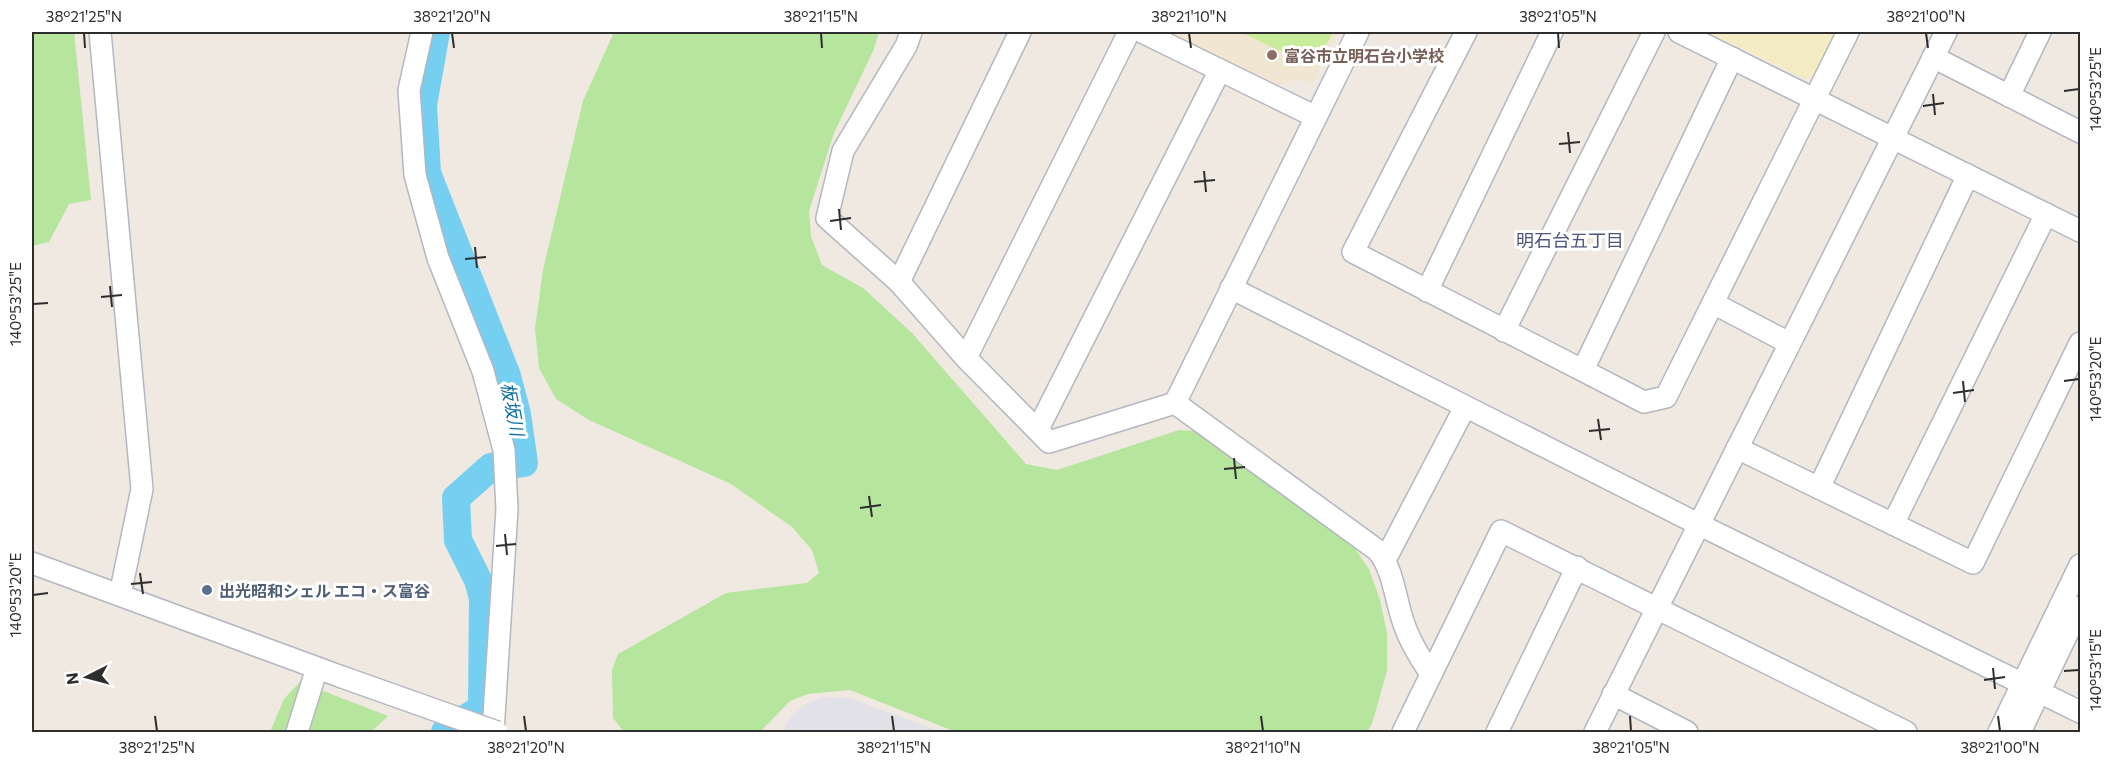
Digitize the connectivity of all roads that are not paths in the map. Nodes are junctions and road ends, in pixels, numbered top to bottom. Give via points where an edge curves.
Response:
1 (100, 32) edge
2 (422, 32) edge
3 (911, 32) edge
4 (1020, 32) edge
5 (1129, 32) edge
6 (1142, 32) edge
7 (1358, 32) edge
8 (1466, 32) edge
9 (1552, 32) edge
10 (1654, 32) edge
11 (1679, 32) edge
12 (1848, 32) edge
13 (1946, 32) edge
14 (2040, 32) edge
15 (1933, 57) junction
16 (1732, 58) junction
17 (1220, 70) junction
18 (2009, 96) junction
19 (1815, 99) junction
20 (1316, 117) junction
21 (2080, 132) edge
22 (1891, 136) junction
23 (1968, 175) junction
24 (2046, 214) junction
25 (2080, 231) edge
26 (899, 282) junction
27 (1231, 288) junction
28 (1427, 291) junction
29 (1713, 303) junction
30 (1504, 331) junction
31 (1789, 343) junction
32 (2080, 343) edge
33 (966, 358) junction
34 (1583, 370) junction
35 (1175, 403) junction
36 (1465, 407) junction
37 (1038, 429) junction
38 (1737, 448) junction
39 (1819, 488) junction
40 (1698, 524) junction
41 (1893, 524) junction
42 (1385, 560) junction
43 (32, 563) edge
44 (2080, 565) edge
45 (1577, 567) junction
46 (120, 595) junction
47 (2080, 607) edge
48 (1656, 609) junction
49 (317, 668) junction
50 (1431, 674) junction
51 (2030, 688) junction
52 (1613, 694) junction
53 (2080, 712) edge
54 (297, 732) edge
55 (495, 732) edge
56 (1403, 732) edge
57 (1497, 732) edge
58 (1595, 732) edge
59 (1687, 732) edge
60 (1906, 732) edge
61 (1999, 732) edge
62 (2020, 732) edge

1 - 46 street via 141,489
2 - 55 street via 409,90 415,175 438,258 483,371 504,450 506,483
3 - 26 street via 843,152 826,218
4 - 26 street
5 - 33 street
6 - 17 street
7 - 20 street
8 - 28 street via 1353,252
9 - 28 street
10 - 30 street
11 - 16 street
12 - 19 street
13 - 15 street
14 - 18 street
15 - 18 street
15 - 22 street
16 - 19 street
16 - 34 street
17 - 20 street
17 - 37 street
18 - 21 street
19 - 22 street
19 - 29 street
20 - 27 street
22 - 23 street
22 - 31 street
23 - 24 street
23 - 39 street
24 - 25 street
24 - 41 street
26 - 33 street
27 - 35 street
27 - 36 street
28 - 30 street
29 - 31 street
29 - 34 street via 1666,397 1644,402
30 - 34 street
31 - 38 street
32 - 41 street via 1973,563
33 - 37 street
35 - 37 street via 1049,442
35 - 42 street via 1344,523
36 - 40 street
36 - 42 street
38 - 39 street
38 - 40 street
39 - 41 street
40 - 48 street
40 - 51 street
42 - 50 street via 1404,625 1417,655
43 - 46 street
44 - 51 street
45 - 48 street
45 - 50 street via 1501,531
45 - 57 street
46 - 49 street
47 - 51 street
48 - 52 street
48 - 60 street
49 - 54 street
49 - 55 street, bridge
50 - 56 street
51 - 53 street
51 - 61 street
51 - 62 street
52 - 58 street
52 - 59 street

